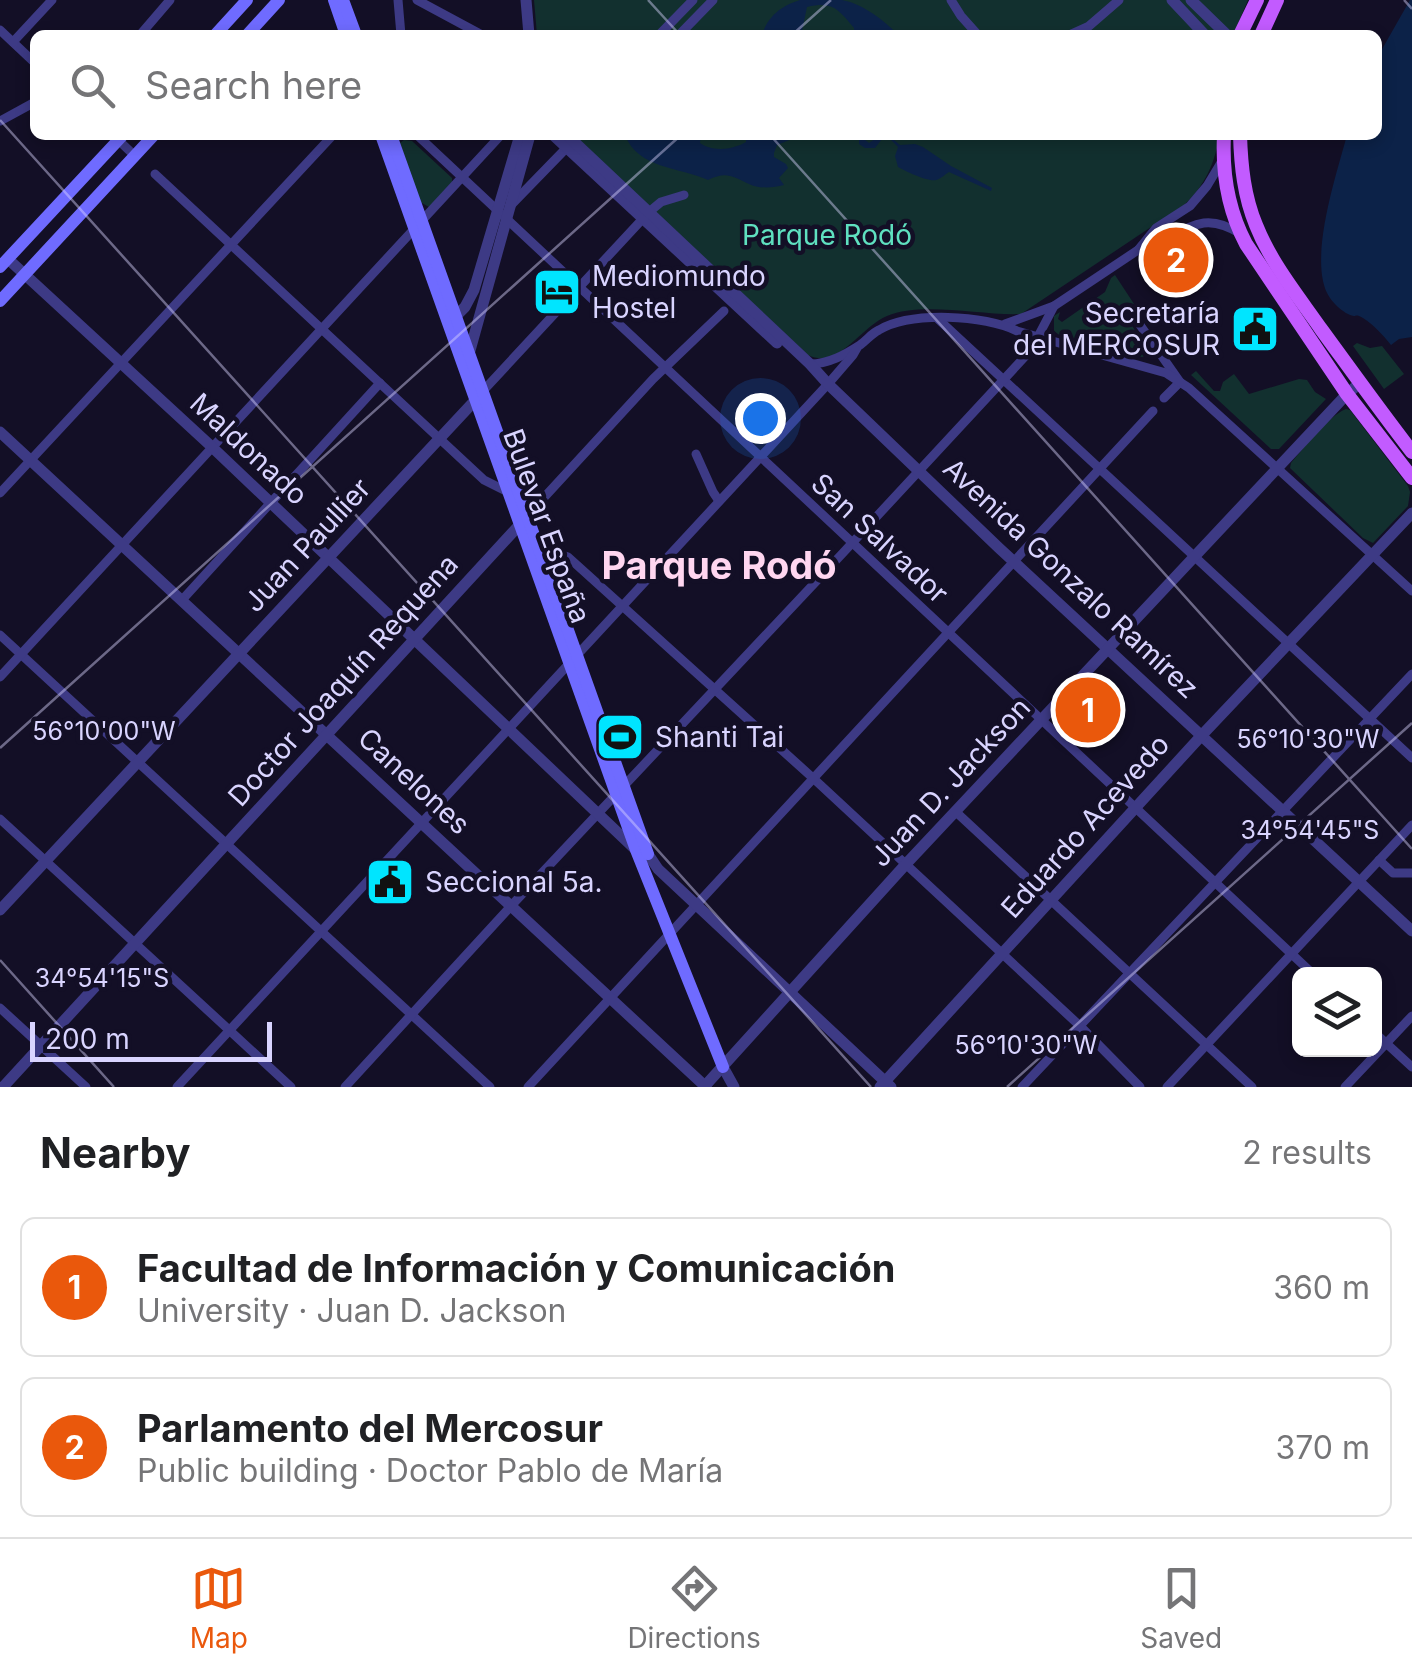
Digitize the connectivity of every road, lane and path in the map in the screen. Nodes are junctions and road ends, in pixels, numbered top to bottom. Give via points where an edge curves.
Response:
1 (52, 0) edge
2 (170, 0) edge
3 (247, 0) edge
4 (279, 0) edge
5 (334, 0) edge
6 (343, 0) edge
7 (398, 0) edge
8 (417, 0) edge
9 (526, 0) edge
10 (693, 0) edge
11 (712, 0) edge
12 (951, 0) edge
13 (1119, 0) edge
14 (1172, 0) edge
15 (1191, 0) edge
16 (1257, 0) edge
17 (1277, 0) edge
18 (0, 30) edge
19 (144, 30) edge
20 (220, 30) edge
21 (252, 30) edge
22 (344, 30) edge
23 (354, 30) edge
24 (401, 30) edge
25 (473, 30) edge
26 (529, 30) edge
27 (664, 30) edge
28 (684, 30) edge
29 (974, 30) edge
30 (1080, 30) edge
31 (1200, 30) edge
32 (1222, 30) edge
33 (1242, 30) edge
34 (1262, 30) edge
35 (13, 42) junction
36 (30, 58) edge
37 (30, 105) edge
38 (0, 121) edge
39 (115, 140) edge
40 (121, 140) edge
41 (149, 140) edge
42 (327, 140) edge
43 (383, 140) edge
44 (393, 140) edge
45 (422, 140) edge
46 (496, 140) edge
47 (519, 140) edge
48 (528, 140) edge
49 (564, 140) edge
50 (568, 140) edge
51 (1224, 140) edge
52 (1240, 140) edge
53 (135, 156) junction
54 (1223, 160) junction
55 (155, 174) dead end
56 (462, 178) junction
57 (684, 195) dead end
58 (504, 212) junction
59 (646, 215) junction
60 (1176, 215) junction
61 (418, 226) junction
62 (1184, 228) junction
63 (1240, 234) junction
64 (231, 244) junction
65 (1138, 250) junction
66 (3, 259) edge
67 (25, 274) junction
68 (580, 288) junction
69 (0, 302) edge
70 (1054, 306) junction
71 (724, 311) dead end
72 (1133, 315) dead end
73 (938, 319) junction
74 (452, 321) junction
75 (1003, 324) junction
76 (322, 329) junction
77 (1039, 337) junction
78 (857, 348) junction
79 (469, 354) junction
80 (120, 363) junction
81 (810, 364) junction
82 (664, 368) junction
83 (1004, 379) junction
84 (1180, 382) junction
85 (1360, 383) junction
86 (380, 384) junction
87 (828, 384) junction
88 (1347, 394) junction
89 (478, 396) junction
90 (1164, 398) dead end
91 (1153, 410) dead end
92 (0, 432) edge
93 (439, 438) junction
94 (212, 447) junction
95 (1412, 452) edge
96 (696, 454) dead end
97 (760, 456) junction
98 (30, 460) junction
99 (1277, 467) junction
100 (1099, 469) junction
101 (920, 472) junction
102 (1412, 478) edge
103 (508, 492) junction
104 (0, 493) edge
105 (719, 501) junction
106 (271, 504) junction
107 (1412, 513) edge
108 (524, 520) junction
109 (852, 543) junction
110 (122, 544) junction
111 (538, 547) junction
112 (1371, 554) junction
113 (1194, 556) junction
114 (328, 559) junction
115 (1014, 562) junction
116 (1412, 591) edge
117 (182, 600) junction
118 (622, 607) junction
119 (949, 633) junction
120 (0, 635) edge
121 (414, 640) junction
122 (1289, 643) junction
123 (1109, 648) junction
124 (21, 654) junction
125 (240, 654) junction
126 (573, 660) junction
127 (1412, 674) edge
128 (0, 677) edge
129 (714, 688) junction
130 (1370, 719) junction
131 (1041, 720) junction
132 (509, 728) junction
133 (328, 734) junction
134 (1202, 735) junction
135 (1412, 758) edge
136 (138, 763) junction
137 (814, 779) junction
138 (620, 790) junction
139 (1135, 808) junction
140 (1282, 810) junction
141 (956, 812) junction
142 (598, 813) junction
143 (0, 820) edge
144 (422, 823) junction
145 (1412, 825) edge
146 (227, 845) junction
147 (642, 852) junction
148 (1379, 860) junction
149 (46, 862) junction
150 (906, 864) junction
151 (1412, 873) edge
152 (1358, 881) junction
153 (1215, 882) junction
154 (1050, 902) junction
155 (695, 904) junction
156 (511, 906) junction
157 (0, 910) edge
158 (321, 932) junction
159 (670, 932) junction
160 (1412, 932) edge
161 (134, 944) junction
162 (1002, 954) junction
163 (1292, 954) junction
164 (1306, 967) edge
165 (1129, 973) junction
166 (790, 993) junction
167 (610, 998) junction
168 (0, 1008) edge
169 (411, 1014) junction
170 (1412, 1016) edge
171 (1080, 1026) junction
172 (228, 1031) junction
173 (1382, 1039) edge
174 (1386, 1043) junction
175 (41, 1046) junction
176 (1207, 1046) junction
177 (724, 1067) junction
178 (1412, 1067) edge
179 (885, 1085) edge
180 (3, 1087) edge
181 (86, 1087) edge
182 (178, 1087) edge
183 (291, 1087) edge
184 (346, 1087) edge
185 (490, 1087) edge
186 (528, 1087) edge
187 (705, 1087) edge
188 (734, 1087) edge
189 (1022, 1087) edge
190 (1140, 1087) edge
191 (1167, 1087) edge
192 (1252, 1087) edge
193 (1346, 1087) edge

1 - 35 street
2 - 19 street
3 - 20 main road
4 - 21 main road
5 - 22 main road
6 - 23 main road
7 - 24 street
8 - 25 street
9 - 26 street
10 - 27 street
11 - 28 street
12 - 29 street
13 - 30 street
14 - 31 street
15 - 32 street
16 - 33 main road
17 - 34 main road
18 - 35 street
35 - 36 street
37 - 38 street
39 - 66 main road
40 - 53 street
41 - 53 main road
42 - 64 street
43 - 61 main road, Bulevar España
44 - 61 main road, Bulevar España
45 - 56 street, San Salvador
46 - 56 street
47 - 58 street
48 - 58 street
49 - 58 street
50 - 59 street, Avenida Gonzalo Ramírez
51 - 54 main road
52 - 85 main road via 1245,188 1261,237
53 - 67 main road
54 - 60 street via 1198,200
54 - 63 main road
55 - 64 street
56 - 58 street, San Salvador
56 - 61 street
57 - 59 street
58 - 68 street, San Salvador
58 - 74 street via 474,290
58 - 79 street
59 - 68 street, Juan Paullier
59 - 81 street, Avenida Gonzalo Ramírez
59 - 87 street, Avenida Gonzalo Ramírez
60 - 62 street
60 - 65 street
61 - 74 main road, Bulevar España
61 - 76 street
62 - 63 street via 1206,221
62 - 65 street
63 - 88 main road
64 - 76 street
64 - 80 street
65 - 70 street
66 - 67 street, Maldonado
67 - 69 main road
67 - 80 street, Maldonado
68 - 82 street, San Salvador
68 - 89 street, Juan Paullier
70 - 75 street
70 - 77 street
71 - 82 street, Doctor Joaquín Requena
72 - 84 street
73 - 75 street
73 - 78 street via 890,324
73 - 83 street
74 - 79 main road, Bulevar España
74 - 89 main road, Bulevar España
75 - 77 street
76 - 86 street
76 - 94 street
77 - 83 street
77 - 84 street
78 - 81 street
78 - 87 street
79 - 89 main road, Bulevar España
80 - 94 street, Maldonado
80 - 98 street
81 - 87 street, Avenida Gonzalo Ramírez
82 - 97 street, San Salvador
82 - 108 street, Doctor Joaquín Requena
83 - 100 street
83 - 101 street
84 - 90 street
84 - 99 street
85 - 88 street, Juan D. Jackson
85 - 95 main road
86 - 93 street
86 - 106 street
87 - 97 street
87 - 101 street, Avenida Gonzalo Ramírez
88 - 99 street, Juan D. Jackson
88 - 102 main road
89 - 93 street, Juan Paullier
89 - 103 main road, Bulevar España
89 - 108 main road, Bulevar España
91 - 100 street
92 - 98 street, Canelones
93 - 103 street via 484,480
93 - 114 street, Juan Paullier
94 - 106 street, Maldonado
94 - 110 street
96 - 105 street
97 - 105 street
97 - 109 street, San Salvador
98 - 104 street
98 - 110 street, Canelones
99 - 112 street
99 - 113 street, Juan D. Jackson
100 - 113 street
100 - 115 street
101 - 109 street
101 - 115 street, Avenida Gonzalo Ramírez
103 - 108 main road, Bulevar España
105 - 118 street
106 - 114 street, Maldonado
106 - 117 street
107 - 112 street, Eduardo Acevedo
108 - 111 main road, Bulevar España
108 - 121 street, Doctor Joaquín Requena
108 - 126 main road, Bulevar España
109 - 119 street, San Salvador
109 - 129 street
110 - 117 street, Canelones
110 - 124 street
111 - 118 street via 568,557
111 - 126 main road, Bulevar España
112 - 116 street
112 - 122 street, Eduardo Acevedo
113 - 122 street
113 - 123 street, Juan D. Jackson
114 - 121 street, Maldonado
114 - 125 street, Juan Paullier
115 - 119 street
115 - 123 street, Avenida Gonzalo Ramírez
117 - 125 street, Canelones
118 - 126 street
118 - 129 street
119 - 131 street, San Salvador
119 - 137 street
120 - 124 street
121 - 132 street, Maldonado
121 - 133 street, Doctor Joaquín Requena
122 - 130 street
122 - 134 street, Eduardo Acevedo
123 - 131 street, Juan D. Jackson
123 - 134 street, Avenida Gonzalo Ramírez
124 - 128 street
124 - 136 street
125 - 133 street, Canelones
125 - 136 street, Juan Paullier
126 - 132 street
126 - 138 main road, Bulevar España
127 - 130 street
129 - 137 street
129 - 138 street
130 - 135 street
130 - 140 street
131 - 139 street, San Salvador
131 - 141 street, Juan D. Jackson
132 - 142 street, Maldonado
132 - 144 street
133 - 144 street, Canelones
133 - 146 street, Doctor Joaquín Requena
134 - 139 street, Eduardo Acevedo
134 - 140 street, Avenida Gonzalo Ramírez
136 - 146 street
136 - 149 street, Juan Paullier
137 - 150 street
137 - 155 street
138 - 142 street
138 - 147 main road, Bulevar España
139 - 153 street, San Salvador
139 - 154 street, Eduardo Acevedo
140 - 152 street, Avenida Gonzalo Ramírez
140 - 153 street
141 - 150 street, Juan D. Jackson
141 - 154 street
142 - 147 street, Maldonado
142 - 156 street
143 - 149 street
144 - 156 street, Canelones
144 - 158 street
145 - 148 street
146 - 158 street
146 - 161 street, Doctor Joaquín Requena
147 - 155 street, Maldonado
147 - 159 main road, Bulevar España
148 - 151 street via 1393,873
148 - 152 street
149 - 157 street, Juan Paullier
149 - 161 street
150 - 162 street
150 - 166 street, Juan D. Jackson
152 - 160 street, Avenida Gonzalo Ramírez
152 - 163 street
153 - 163 street, San Salvador
153 - 165 street
154 - 162 street, Eduardo Acevedo
154 - 165 street
155 - 159 street
155 - 166 street, Maldonado
156 - 167 street, Canelones
156 - 169 street
158 - 169 street
158 - 172 street
159 - 167 street
159 - 177 main road, Bulevar España
161 - 172 street
161 - 175 street, Doctor Joaquín Requena
162 - 171 street
162 - 179 street, Eduardo Acevedo
163 - 164 street, San Salvador
163 - 176 street
165 - 171 street
165 - 176 street
166 - 177 street, Juan D. Jackson
166 - 179 street, Maldonado
167 - 186 street
167 - 187 street, Canelones
168 - 175 street
169 - 184 street
169 - 185 street
170 - 174 street
171 - 189 street
171 - 190 street
172 - 182 street
172 - 183 street
173 - 174 street
174 - 178 street
174 - 193 street
175 - 180 street, Doctor Joaquín Requena
175 - 181 street
176 - 191 street
176 - 192 street
177 - 187 street, Juan D. Jackson
177 - 188 street

